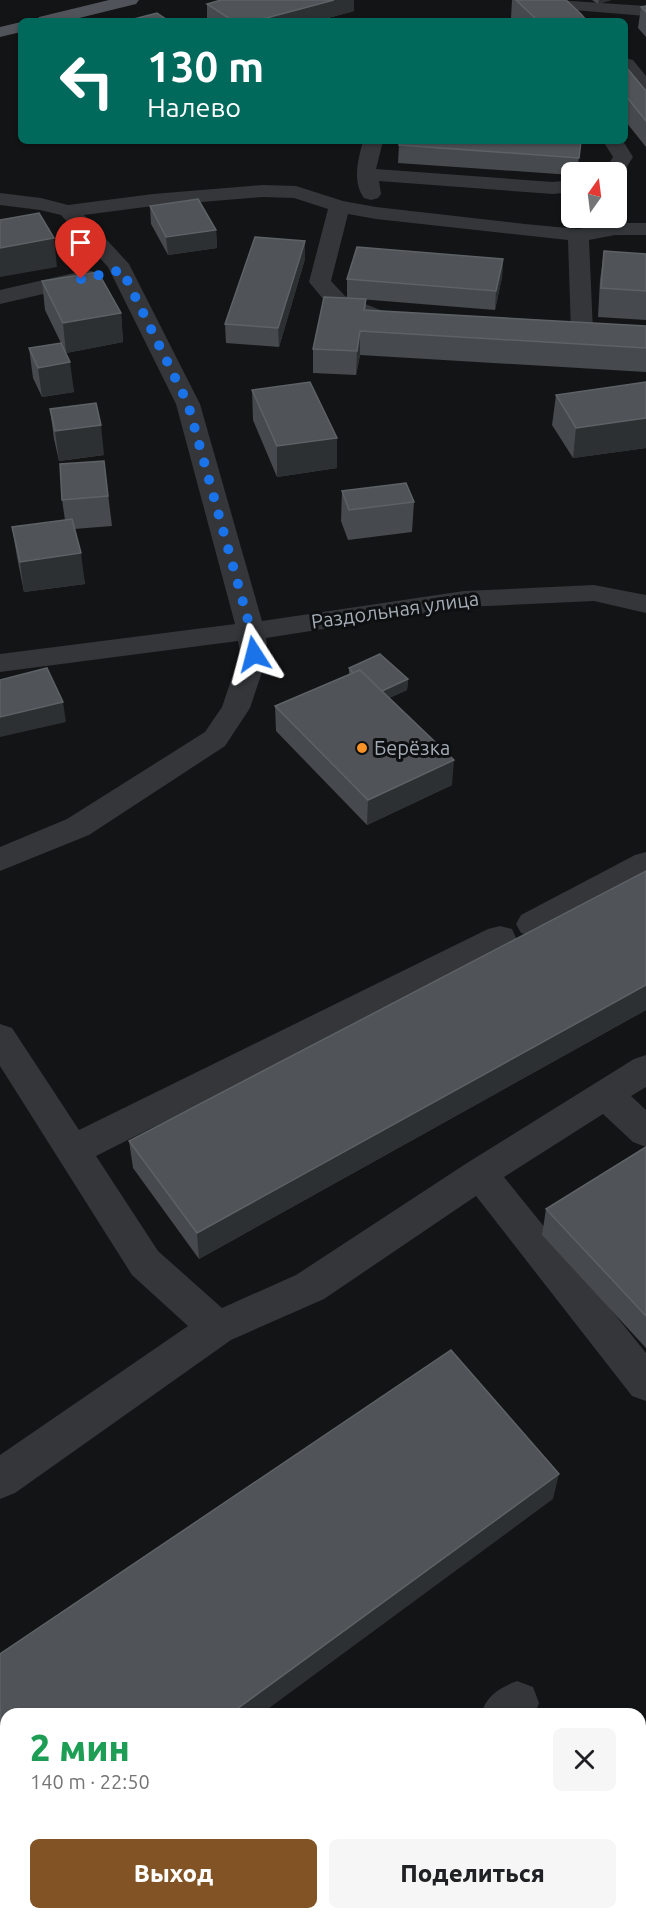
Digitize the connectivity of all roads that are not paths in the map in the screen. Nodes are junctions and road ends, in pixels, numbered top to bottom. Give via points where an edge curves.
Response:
1 (130, 0) edge
2 (559, 2) edge
3 (104, 3) edge
4 (641, 8) edge
5 (55, 18) edge
6 (577, 18) edge
7 (18, 28) edge
8 (0, 32) edge
9 (628, 66) edge
10 (646, 88) edge
11 (373, 144) edge
12 (615, 144) edge
13 (620, 162) edge
14 (367, 174) junction
15 (561, 187) edge
16 (0, 199) edge
17 (339, 206) junction
18 (68, 211) junction
19 (376, 213) junction
20 (646, 229) edge
21 (578, 236) junction
22 (122, 270) junction
23 (0, 297) edge
24 (396, 320) edge
25 (559, 330) edge
26 (646, 604) edge
27 (251, 631) junction
28 (0, 663) edge
29 (0, 860) edge
30 (646, 863) edge
31 (532, 924) dead end
32 (500, 938) dead end
33 (0, 1037) edge
34 (646, 1069) edge
35 (606, 1095) junction
36 (646, 1132) edge
37 (73, 1150) junction
38 (480, 1174) junction
39 (217, 1328) junction
40 (646, 1383) edge
41 (0, 1479) edge

1 - 3 main road
2 - 4 street
2 - 6 street
3 - 5 main road
7 - 8 main road
9 - 10 street
11 - 14 street
12 - 13 street via 623,157
14 - 15 street
14 - 19 street
16 - 18 street
17 - 18 street via 296,192 262,191
17 - 19 street
17 - 24 street via 320,282 337,301
18 - 22 street
19 - 21 street
20 - 21 street
21 - 25 street via 593,333
22 - 23 street
22 - 27 street via 188,404
26 - 27 street, Раздольная улица via 594,592 464,599
27 - 28 street, Раздольная улица
27 - 29 street via 254,654 246,680 236,708 215,739 78,827
30 - 31 street
32 - 37 street
33 - 37 street
34 - 35 street
35 - 36 street
35 - 38 street
37 - 39 street via 145,1263
38 - 39 street via 310,1287
38 - 40 street
39 - 41 street

